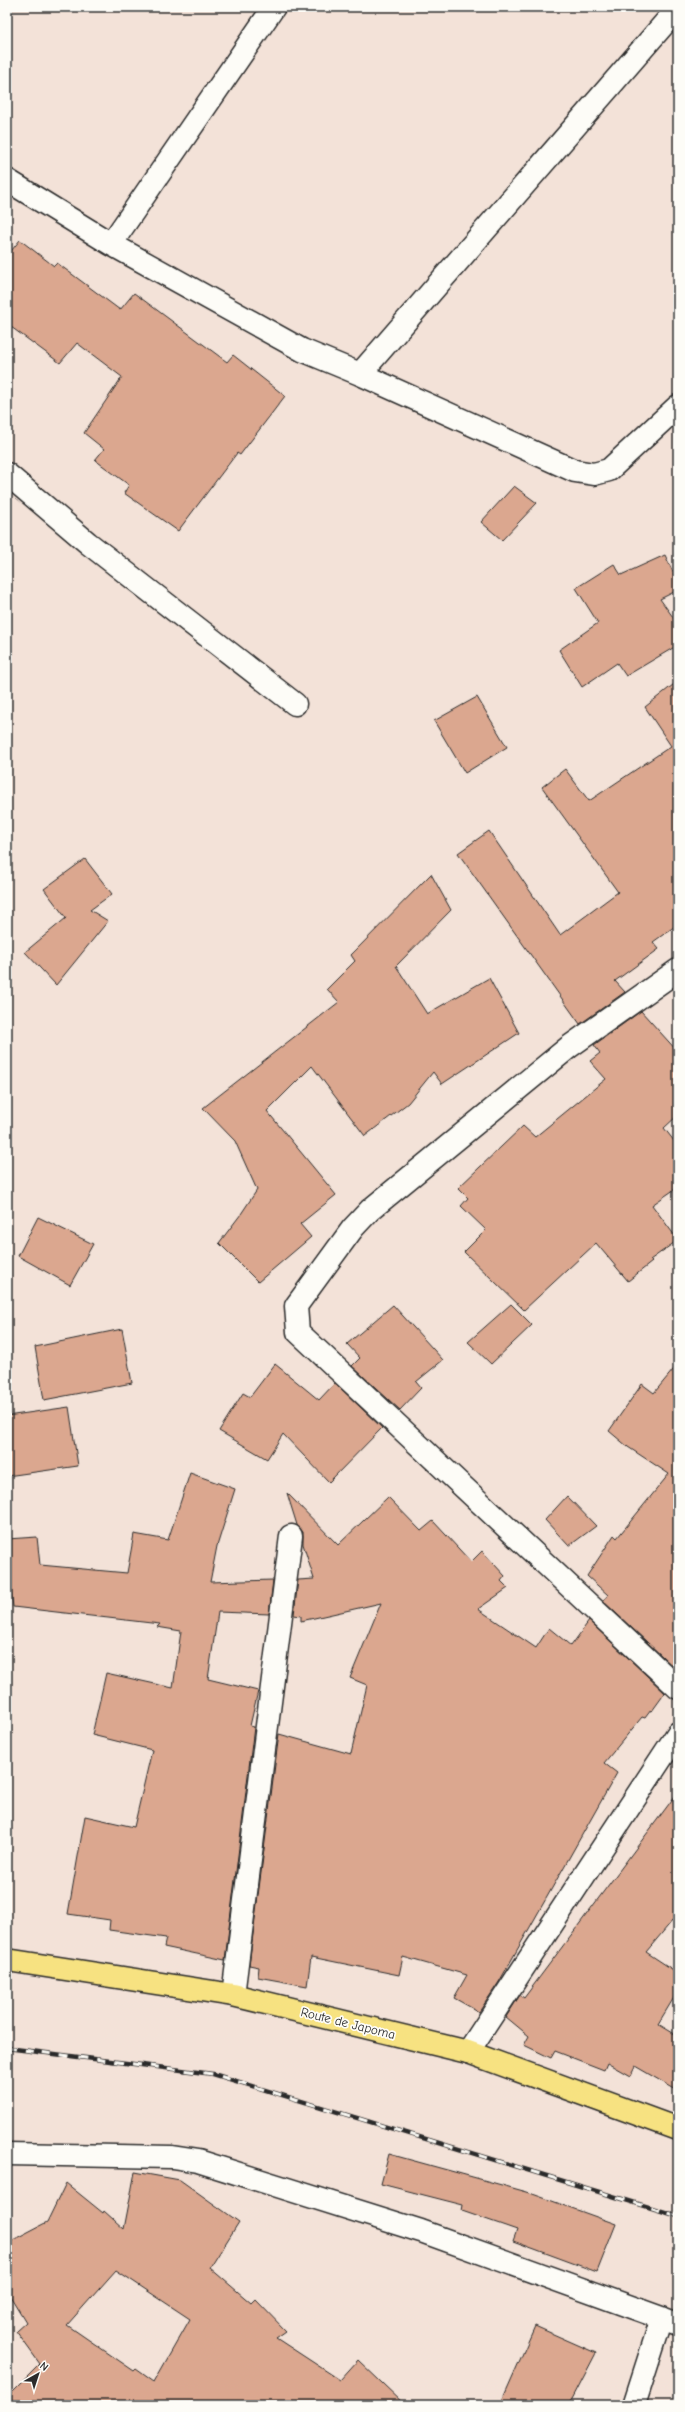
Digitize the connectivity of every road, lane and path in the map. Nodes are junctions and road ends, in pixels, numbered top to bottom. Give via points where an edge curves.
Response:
1 (274, 7) edge
2 (678, 8) edge
3 (7, 180) edge
4 (111, 244) junction
5 (360, 374) junction
6 (678, 406) edge
7 (7, 474) edge
8 (295, 704) dead end
9 (678, 970) edge
10 (291, 1536) dead end
11 (678, 1688) edge
12 (678, 1733) edge
13 (7, 1960) edge
14 (233, 1995) junction
15 (468, 2052) junction
16 (678, 2129) edge
17 (7, 2154) edge
18 (670, 2321) edge
19 (634, 2405) edge

1 - 4 street
2 - 5 street
3 - 4 street
4 - 5 street via 302,350
5 - 6 street via 575,471 594,474 608,470
7 - 8 street via 88,543
9 - 11 street via 569,1047 370,1210 353,1228 296,1306 298,1332
10 - 14 street
12 - 15 street
13 - 14 main road, Route de Japoma
14 - 15 main road, Route de Japoma
15 - 16 main road, Route de Japoma
17 - 18 street via 172,2157 198,2161 421,2231
18 - 19 street

